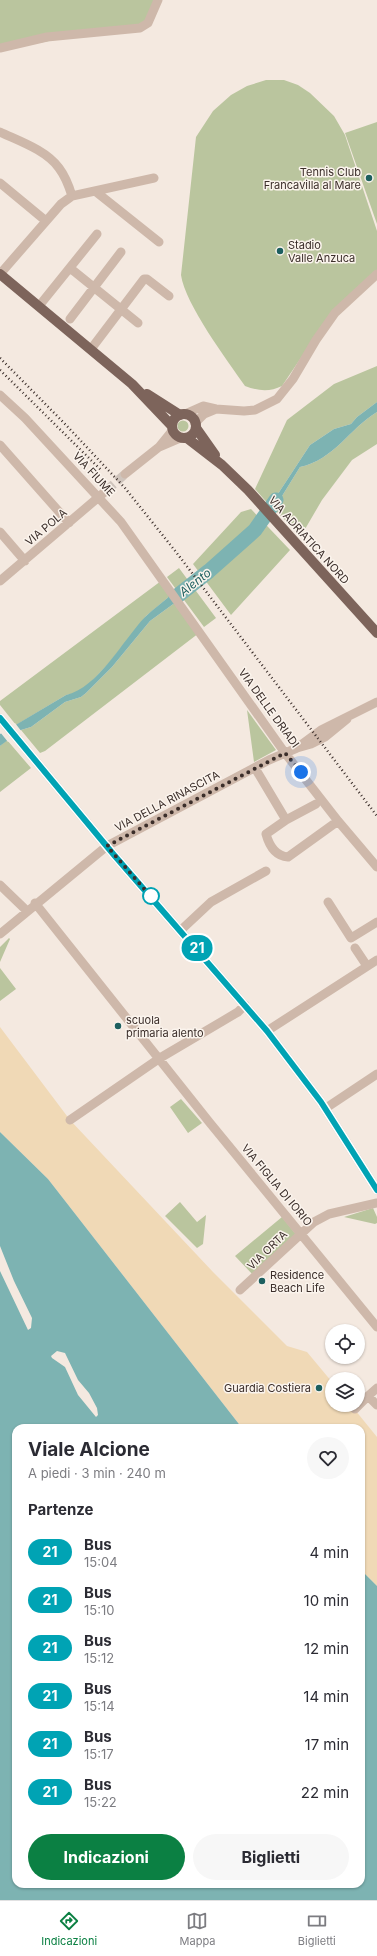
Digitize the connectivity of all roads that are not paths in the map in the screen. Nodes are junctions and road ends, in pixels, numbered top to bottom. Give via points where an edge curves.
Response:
1 (158, 0) edge
2 (0, 48) edge
3 (0, 132) edge
4 (154, 178) dead end
5 (0, 183) edge
6 (95, 191) junction
7 (72, 196) junction
8 (46, 221) junction
9 (97, 234) dead end
10 (159, 242) dead end
11 (121, 252) dead end
12 (70, 268) junction
13 (0, 274) edge
14 (377, 274) edge
15 (95, 287) junction
16 (169, 296) dead end
17 (39, 306) junction
18 (122, 310) junction
19 (70, 319) dead end
20 (138, 323) dead end
21 (91, 349) junction
22 (132, 384) junction
23 (0, 395) edge
24 (216, 409) junction
25 (182, 414) junction
26 (195, 425) junction
27 (178, 433) junction
28 (0, 444) edge
29 (222, 465) junction
30 (125, 474) tunnel mouth
31 (107, 490) tunnel mouth
32 (99, 497) junction
33 (69, 523) junction
34 (0, 532) edge
35 (25, 561) junction
36 (162, 577) joint
37 (0, 581) edge
38 (377, 633) edge
39 (377, 702) edge
40 (0, 718) edge
41 (285, 753) junction
42 (255, 768) junction
43 (316, 804) dead end
44 (286, 820) junction
45 (338, 821) junction
46 (107, 846) junction
47 (377, 867) edge
48 (266, 871) dead end
49 (0, 885) edge
50 (328, 902) dead end
51 (35, 904) junction
52 (27, 911) junction
53 (377, 922) edge
54 (181, 930) junction
55 (0, 934) edge
56 (355, 948) dead end
57 (377, 960) edge
58 (367, 966) junction
59 (245, 1005) junction
60 (267, 1031) junction
61 (160, 1058) junction
62 (377, 1074) edge
63 (326, 1108) junction
64 (70, 1120) dead end
65 (377, 1190) edge
66 (377, 1203) edge
67 (301, 1233) junction
68 (240, 1290) dead end
69 (377, 1327) edge
70 (377, 1388) edge
71 (368, 1396) junction
72 (365, 1399) edge
73 (377, 1405) edge

1 - 2 street via 148,23 140,28 47,37
3 - 7 street via 43,154 58,166
4 - 6 street
5 - 8 street
6 - 7 street
6 - 10 street
7 - 8 street
8 - 13 street
9 - 12 street
11 - 15 street
12 - 15 street
12 - 17 street
13 - 17 main road
14 - 24 street via 335,313 293,379 277,399 255,410
15 - 18 street
15 - 19 street
16 - 18 street via 144,279
17 - 21 main road
18 - 20 street
18 - 21 street
21 - 22 main road
22 - 25 main road
22 - 27 main road, VIA ADRIATICA NORD
23 - 32 street, VIA FIUME
24 - 25 street via 204,406
24 - 26 street via 204,414
25 - 26 main road via 191,417
25 - 27 main road via 174,419
26 - 27 main road via 193,434
26 - 29 main road, VIA ADRIATICA NORD
27 - 29 main road, VIA ADRIATICA NORD
27 - 30 street
28 - 33 street
29 - 38 main road, VIA ADRIATICA NORD via 248,490
31 - 32 street, VIA POLA
32 - 33 street, VIA POLA
32 - 36 street, VIA FIUME
33 - 35 street, VIA POLA
34 - 35 street
35 - 37 street, VIA POLA
36 - 41 street, VIA DELLE DRIADI
39 - 41 street, VIA DELLA RINASCITA via 321,730 297,748
40 - 46 street
41 - 42 street, VIA DELLA RINASCITA
41 - 45 street, VIA DELLE DRIADI
42 - 44 street
42 - 46 street, VIA DELLA RINASCITA
43 - 44 street
44 - 45 street via 266,834 273,850 283,857 288,857
45 - 47 street, VIA DELLE DRIADI
46 - 51 street, VIA DELLA RINASCITA
46 - 54 street
48 - 54 street via 210,902
49 - 52 street
50 - 53 street via 351,938
51 - 52 street, VIA DELLA RINASCITA
51 - 61 street, VIA FIGLIA DI IORIO
52 - 55 street, VIA DELLA RINASCITA
54 - 59 street
56 - 58 street
57 - 58 street
58 - 60 street
59 - 60 street
59 - 61 street via 238,1012
60 - 63 street
61 - 64 street
61 - 67 street, VIA FIGLIA DI IORIO
62 - 63 street
63 - 65 street
66 - 67 street, VIA ORTA via 329,1214
67 - 68 street, VIA ORTA
67 - 69 street, VIA FIGLIA DI IORIO
70 - 71 street
71 - 72 street
71 - 73 street

